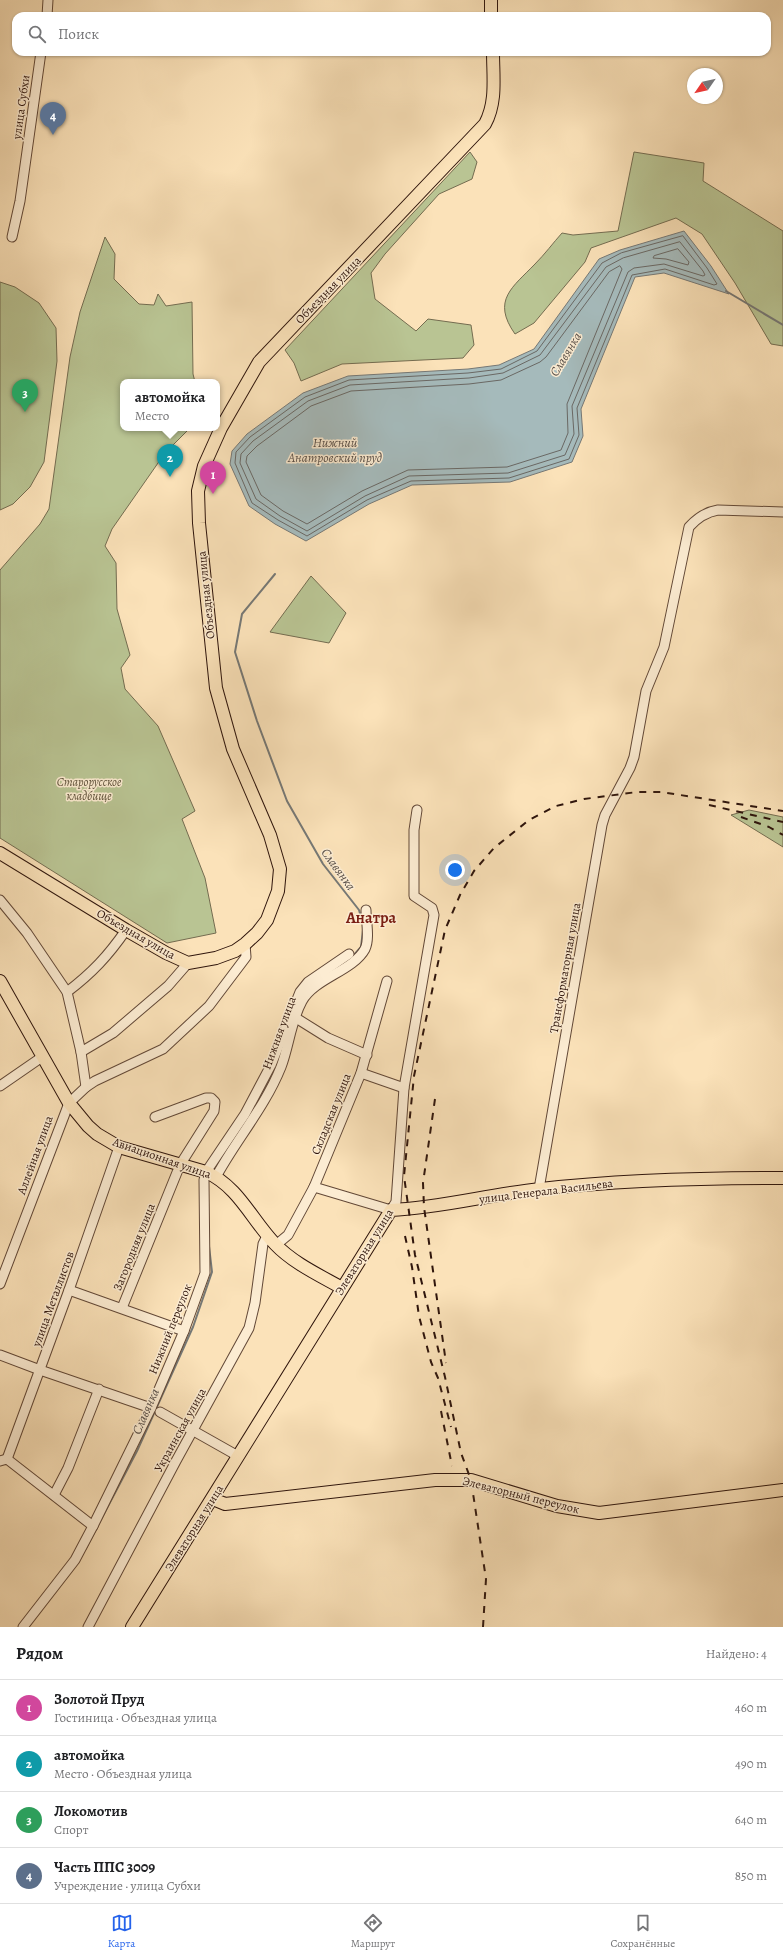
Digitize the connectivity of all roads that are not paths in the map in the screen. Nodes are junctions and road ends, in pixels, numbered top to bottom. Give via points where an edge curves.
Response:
1 (48, 0) edge
2 (490, 0) edge
3 (46, 12) edge
4 (491, 12) edge
5 (40, 56) edge
6 (493, 56) edge
7 (12, 237) dead end
8 (220, 430) edge
9 (220, 431) edge
10 (783, 512) edge
11 (417, 810) dead end
12 (0, 853) edge
13 (0, 900) edge
14 (366, 910) dead end
15 (126, 930) junction
16 (245, 944) junction
17 (349, 954) dead end
18 (188, 963) junction
19 (0, 981) edge
20 (387, 981) dead end
21 (67, 992) junction
22 (296, 1018) junction
23 (81, 1052) junction
24 (367, 1055) junction
25 (42, 1057) junction
26 (361, 1074) junction
27 (0, 1086) edge
28 (86, 1087) junction
29 (404, 1088) junction
30 (69, 1103) junction
31 (155, 1118) dead end
32 (119, 1147) junction
33 (180, 1165) junction
34 (211, 1174) junction
35 (783, 1178) edge
36 (314, 1187) junction
37 (539, 1189) junction
38 (391, 1210) junction
39 (267, 1236) junction
40 (276, 1245) junction
41 (0, 1284) edge
42 (342, 1288) junction
43 (69, 1290) junction
44 (122, 1308) junction
45 (184, 1331) junction
46 (0, 1355) edge
47 (40, 1370) junction
48 (99, 1389) junction
49 (151, 1408) junction
50 (160, 1412) dead end
51 (193, 1431) junction
52 (238, 1456) junction
53 (3, 1460) edge
54 (783, 1490) edge
55 (54, 1495) junction
56 (213, 1499) junction
57 (93, 1526) junction
58 (23, 1627) edge
59 (88, 1627) edge
60 (132, 1627) edge

1 - 3 street
2 - 4 main road
5 - 7 street, улица Субхи via 20,201
6 - 8 main road, Объездная улица via 494,91 491,112 485,124 259,362
9 - 16 main road, Объездная улица via 204,466 198,491 216,688 233,749 270,835 280,868 278,891 266,920
10 - 37 street, Трансформаторная улица via 718,510 695,520 689,527 664,647 647,688 634,757 602,825
11 - 29 street, Элеваторная улица via 414,830 414,896 432,908 434,915
12 - 15 main road, Объездная улица
13 - 21 street via 27,933
14 - 22 street, Нижняя улица via 365,949 354,960 310,990 302,1001
15 - 18 main road, Объездная улица
15 - 21 street via 110,954 91,974
16 - 18 main road, Объездная улица via 216,958
16 - 28 street via 246,957 209,1006 163,1049
17 - 34 street, Нижняя улица via 308,982 300,992 272,1066
18 - 23 street via 168,986 113,1033
19 - 25 main road, Авиационная улица
20 - 24 street, Складская улица
21 - 23 street
22 - 24 street via 328,1038
22 - 34 street, Нижняя улица via 281,1067 263,1103
23 - 28 street
24 - 26 street, Складская улица
25 - 27 street
25 - 30 main road, Авиационная улица
26 - 29 street
26 - 36 street, Складская улица
28 - 30 street
29 - 38 street, Элеваторная улица via 396,1202
30 - 32 main road, Авиационная улица via 98,1134
30 - 41 street, Аллейная улица
31 - 33 street, Загородняя улица via 206,1098 211,1098 215,1102 214,1111
32 - 33 main road, Авиационная улица
32 - 43 street, улица Металлистов
33 - 34 main road, Авиационная улица
33 - 44 street, Загородняя улица
34 - 39 main road, Авиационная улица via 231,1188 254,1215
34 - 45 street, Нижний переулок via 204,1186 205,1273
35 - 37 main road, улица Генерала Васильева via 612,1182
36 - 38 street, улица Генерала Васильева
36 - 40 street, Складская улица via 288,1235
37 - 38 main road, улица Генерала Васильева
38 - 42 main road, Элеваторная улица
39 - 40 main road, Авиационная улица
39 - 51 street, Украинская улица via 263,1244 249,1328
40 - 42 main road, Авиационная улица via 287,1256
42 - 52 main road, Элеваторная улица
43 - 44 street, Загородняя улица
43 - 47 street, улица Металлистов
44 - 45 street
45 - 49 street, Нижний переулок
46 - 47 street
47 - 48 street
47 - 53 street, улица Металлистов
48 - 49 street
48 - 55 street via 68,1468
49 - 57 street, Нижний переулок
50 - 51 street
51 - 52 street
51 - 59 street, Украинская улица
52 - 56 main road, Элеваторная улица
53 - 55 street
54 - 56 main road, Элеваторный переулок via 599,1513 557,1506 470,1480 457,1479 225,1504
55 - 57 street
56 - 60 main road, Элеваторная улица
57 - 58 street, Нижний переулок via 75,1560

